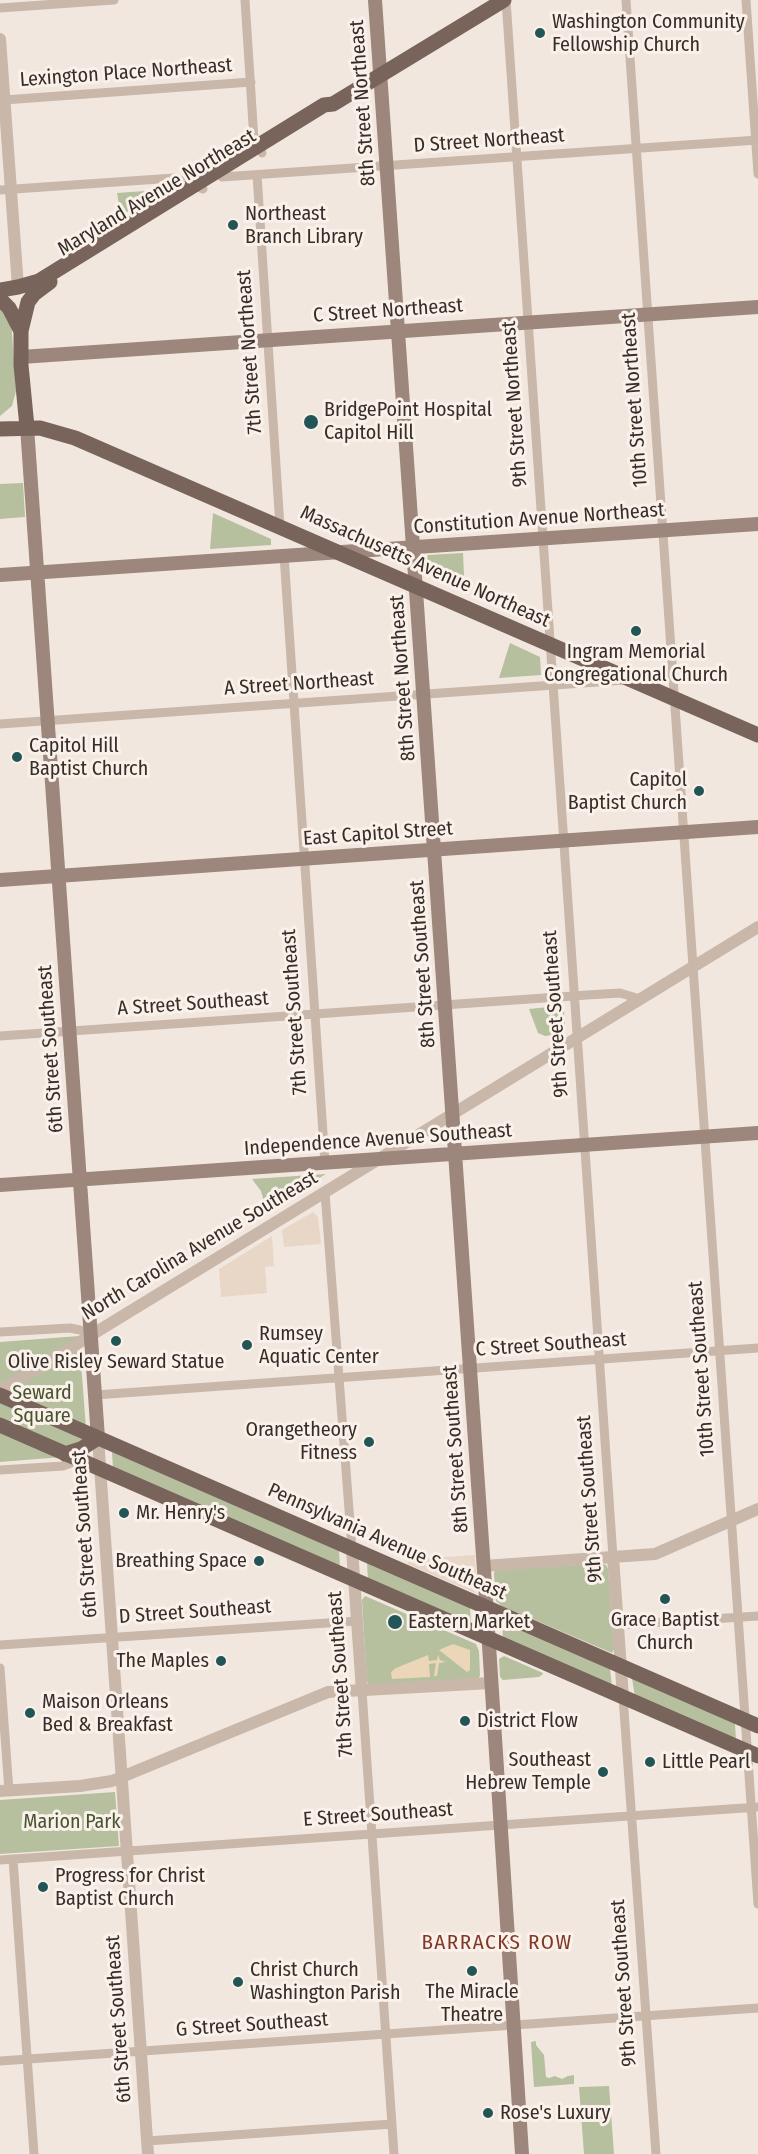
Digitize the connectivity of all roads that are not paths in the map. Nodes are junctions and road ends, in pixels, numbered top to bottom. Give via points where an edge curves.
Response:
1 (114, 0) edge
2 (245, 0) edge
3 (375, 0) edge
4 (505, 0) edge
5 (626, 0) edge
6 (746, 0) edge
7 (0, 8) edge
8 (0, 39) edge
9 (380, 76) junction
10 (251, 82) junction
11 (4, 100) junction
12 (757, 140) edge
13 (636, 148) junction
14 (260, 149) junction
15 (516, 157) junction
16 (387, 166) junction
17 (758, 174) edge
18 (257, 175) junction
19 (222, 177) junction
20 (198, 187) junction
21 (5, 190) edge
22 (18, 287) junction
23 (0, 290) edge
24 (0, 299) edge
25 (758, 307) edge
26 (647, 314) junction
27 (528, 322) junction
28 (21, 331) junction
29 (398, 332) junction
30 (268, 340) junction
31 (21, 357) junction
32 (25, 413) junction
33 (0, 422) edge
34 (0, 429) edge
35 (758, 524) edge
36 (280, 527) junction
37 (662, 530) junction
38 (543, 539) junction
39 (413, 548) junction
40 (340, 552) junction
41 (284, 555) junction
42 (38, 573) junction
43 (0, 576) edge
44 (416, 586) junction
45 (550, 644) junction
46 (672, 674) junction
47 (632, 680) junction
48 (553, 685) junction
49 (423, 694) junction
50 (674, 698) junction
51 (293, 703) junction
52 (48, 720) junction
53 (0, 724) edge
54 (758, 735) edge
55 (758, 827) edge
56 (683, 832) junction
57 (563, 841) junction
58 (434, 850) junction
59 (304, 859) junction
60 (59, 876) junction
61 (0, 880) edge
62 (758, 927) edge
63 (693, 966) junction
64 (574, 996) junction
65 (640, 999) junction
66 (445, 1005) junction
67 (315, 1014) junction
68 (70, 1031) junction
69 (0, 1036) edge
70 (577, 1038) junction
71 (453, 1114) junction
72 (758, 1133) edge
73 (704, 1136) junction
74 (584, 1145) junction
75 (456, 1153) junction
76 (378, 1159) junction
77 (325, 1163) junction
78 (80, 1180) junction
79 (0, 1185) edge
80 (325, 1192) junction
81 (0, 1332) edge
82 (91, 1335) junction
83 (758, 1348) edge
84 (719, 1351) junction
85 (600, 1360) junction
86 (470, 1369) junction
87 (340, 1378) junction
88 (0, 1393) edge
89 (95, 1395) junction
90 (0, 1425) edge
91 (98, 1438) junction
92 (65, 1454) junction
93 (80, 1460) junction
94 (100, 1469) junction
95 (0, 1470) edge
96 (758, 1509) edge
97 (731, 1521) junction
98 (352, 1549) junction
99 (613, 1557) junction
100 (484, 1566) junction
101 (354, 1580) junction
102 (487, 1608) junction
103 (758, 1616) edge
104 (738, 1617) junction
105 (357, 1621) junction
106 (618, 1625) junction
107 (112, 1637) junction
108 (489, 1638) junction
109 (0, 1645) edge
110 (621, 1666) junction
111 (0, 1668) edge
112 (491, 1683) junction
113 (362, 1691) junction
114 (623, 1697) junction
115 (752, 1724) edge
116 (753, 1754) edge
117 (122, 1778) junction
118 (4, 1791) edge
119 (755, 1807) edge
120 (632, 1816) junction
121 (501, 1825) junction
122 (372, 1834) junction
123 (126, 1851) junction
124 (13, 1859) junction
125 (0, 1860) edge
126 (758, 1904) edge
127 (758, 2008) edge
128 (646, 2016) junction
129 (514, 2025) junction
130 (386, 2034) junction
131 (140, 2050) junction
132 (27, 2059) junction
133 (0, 2061) edge
134 (392, 2124) junction
135 (147, 2141) junction
136 (34, 2154) edge
137 (148, 2154) edge
138 (394, 2154) edge
139 (522, 2154) edge
140 (656, 2154) edge

1 - 7 street
2 - 10 street
3 - 9 main road, 8th Street Northeast
4 - 9 main road, Maryland Avenue Northeast
4 - 15 street, 9th Street Northeast
5 - 13 street, 10th Street Northeast
6 - 12 street
8 - 11 street
9 - 14 main road, Maryland Avenue Northeast via 333,104 324,105
9 - 16 main road, 8th Street Northeast
10 - 11 street, Lexington Place Northeast
10 - 14 street via 254,140
11 - 21 street
12 - 13 street, D Street Northeast
12 - 17 street
13 - 15 street, D Street Northeast
13 - 26 street, 10th Street Northeast
14 - 19 main road, Maryland Avenue Northeast
14 - 20 main road, Maryland Avenue Northeast
15 - 16 street, D Street Northeast
15 - 27 street, 9th Street Northeast
16 - 18 street, D Street Northeast
16 - 29 main road, 8th Street Northeast
18 - 19 street, D Street Northeast
18 - 30 street, 7th Street Northeast
19 - 20 main road, Maryland Avenue Northeast
20 - 21 street via 174,178
20 - 22 main road, Maryland Avenue Northeast via 39,281
20 - 28 main road, Maryland Avenue Northeast via 43,287 28,302
21 - 22 street
22 - 23 main road
22 - 28 main road
24 - 28 main road
25 - 26 main road, C Street Northeast
26 - 27 main road, C Street Northeast
26 - 37 street, 10th Street Northeast
27 - 29 main road, C Street Northeast
27 - 38 street, 9th Street Northeast
28 - 31 main road
29 - 30 main road, C Street Northeast
29 - 39 main road, 8th Street Northeast
30 - 31 main road, C Street Northeast
30 - 36 street, 7th Street Northeast
31 - 32 main road
32 - 33 main road via 13,414
32 - 34 main road
32 - 36 main road, Massachusetts Avenue Northeast via 51,430
32 - 42 main road, 6th Street Southeast
35 - 37 main road, Constitution Avenue Northeast
36 - 40 main road, Massachusetts Avenue Northeast
37 - 38 main road, Constitution Avenue Northeast
37 - 46 street, 10th Street Northeast
38 - 39 main road, Constitution Avenue Northeast
38 - 45 street, 9th Street Northeast
39 - 40 main road, Constitution Avenue Northeast
39 - 44 main road, 8th Street Northeast
40 - 41 main road, Constitution Avenue Northeast
40 - 44 main road, Massachusetts Avenue Northeast
41 - 42 main road, Constitution Avenue Northeast
41 - 51 street
42 - 43 main road, Constitution Avenue Northeast
42 - 52 main road, 6th Street Southeast
44 - 45 main road, Massachusetts Avenue Northeast
44 - 49 main road, 8th Street Northeast
45 - 47 main road, Massachusetts Avenue Northeast
45 - 48 street, 9th Street Northeast
46 - 47 street, A Street Northeast
46 - 50 street, 10th Street Northeast
47 - 48 street, A Street Northeast
47 - 50 main road, Massachusetts Avenue Northeast
48 - 49 street, A Street Northeast
48 - 57 street, 9th Street Northeast
49 - 51 street, A Street Northeast
49 - 58 main road, 8th Street Northeast
50 - 54 main road, Massachusetts Avenue Northeast
50 - 56 street, 10th Street Northeast
51 - 52 street, A Street Northeast
51 - 59 street
52 - 53 street, A Street Northeast
52 - 60 main road, 6th Street Southeast
55 - 56 main road, East Capitol Street
56 - 57 main road, East Capitol Street
56 - 63 street, 10th Street Southeast
57 - 58 main road, East Capitol Street
57 - 64 street, 9th Street Southeast
58 - 59 main road, East Capitol Street
58 - 66 main road, 8th Street Southeast
59 - 60 main road, East Capitol Street
59 - 67 street, 7th Street Southeast
60 - 61 main road, East Capitol Street
60 - 68 main road, 6th Street Southeast
62 - 63 street, North Carolina Avenue Southeast
63 - 65 street, North Carolina Avenue Southeast
63 - 73 street, 10th Street Southeast
64 - 65 street, A Street Southeast via 620,993
64 - 66 street, A Street Southeast
64 - 70 street, 9th Street Southeast
65 - 70 street, North Carolina Avenue Southeast
66 - 67 street, A Street Southeast
66 - 71 main road, 8th Street Southeast
67 - 68 street, A Street Southeast
67 - 77 street, 7th Street Southeast
68 - 69 street, A Street Southeast
68 - 78 main road, 6th Street Southeast
70 - 71 street, North Carolina Avenue Southeast
70 - 74 street, 9th Street Southeast
71 - 75 main road, 8th Street Southeast
71 - 76 street, North Carolina Avenue Southeast
72 - 73 main road, Independence Avenue Southeast
73 - 74 main road, Independence Avenue Southeast
73 - 84 street, 10th Street Southeast
74 - 75 main road, Independence Avenue Southeast
74 - 85 street, 9th Street Southeast
75 - 76 main road, Independence Avenue Southeast
75 - 86 main road, 8th Street Southeast
76 - 77 main road, Independence Avenue Southeast
76 - 80 street, North Carolina Avenue Southeast
77 - 78 main road, Independence Avenue Southeast
78 - 79 main road, Independence Avenue Southeast
78 - 82 main road, 6th Street Southeast
80 - 82 street, North Carolina Avenue Southeast
80 - 87 street, 7th Street Southeast
81 - 82 street via 70,1328
82 - 88 street, North Carolina Avenue Southeast
82 - 89 main road, 6th Street Southeast
83 - 84 street, C Street Southeast
84 - 85 street, C Street Southeast
84 - 97 street, 10th Street Southeast
85 - 86 street, C Street Southeast
85 - 99 street, 9th Street Southeast
86 - 87 street, C Street Southeast
86 - 100 main road, 8th Street Southeast
87 - 89 street, C Street Southeast
87 - 98 street, 7th Street Southeast
88 - 91 main road, Pennsylvania Avenue Southeast
89 - 91 main road, 6th Street Southeast
90 - 92 main road
91 - 92 main road
91 - 94 street, 6th Street Southeast
91 - 98 main road, Pennsylvania Avenue Southeast
92 - 93 main road
93 - 94 main road
93 - 95 street via 63,1466
94 - 101 main road
94 - 107 street, 6th Street Southeast
96 - 97 street
97 - 99 street via 655,1554
97 - 104 street, 10th Street Southeast
98 - 101 street, 7th Street Southeast
98 - 102 main road, Pennsylvania Avenue Southeast
99 - 100 street
99 - 106 street, 9th Street Southeast
100 - 102 main road, 8th Street Southeast
101 - 105 street, 7th Street Southeast
101 - 108 main road
102 - 108 main road, 8th Street Southeast
102 - 110 main road, Pennsylvania Avenue Southeast
103 - 104 street
104 - 106 street
104 - 115 street, 10th Street Southeast
105 - 107 street, D Street Southeast
105 - 113 street, 7th Street Southeast
106 - 110 street, 9th Street Southeast
107 - 109 street, D Street Southeast
107 - 117 street, 6th Street Southeast
108 - 112 main road, 8th Street Southeast
108 - 114 main road
110 - 114 street, 9th Street Southeast
110 - 115 main road, Pennsylvania Avenue Southeast
111 - 118 street
112 - 113 street
112 - 121 main road, 8th Street Southeast
113 - 117 street via 328,1692
113 - 122 street, 7th Street Southeast
114 - 116 main road
114 - 120 street, 9th Street Southeast
115 - 116 street, 10th Street Southeast
116 - 119 street, 10th Street Southeast
117 - 118 street via 99,1784
117 - 123 street, 6th Street Southeast
119 - 120 street, E Street Southeast
119 - 126 street, 10th Street Southeast
120 - 121 street, E Street Southeast
120 - 128 street, 9th Street Southeast
121 - 122 street, E Street Southeast
121 - 129 main road, 8th Street Southeast
122 - 123 street, E Street Southeast
122 - 130 street, 7th Street Southeast
123 - 124 street, E Street Southeast
123 - 131 street, 6th Street Southeast
124 - 125 street, E Street Southeast
124 - 132 street
127 - 128 street, G Street Southeast
128 - 129 street, G Street Southeast
128 - 140 street, 9th Street Southeast
129 - 130 street, G Street Southeast
129 - 139 main road, 8th Street Southeast
130 - 131 street, G Street Southeast
130 - 134 street, 7th Street Southeast
131 - 132 street, G Street Southeast
131 - 135 street, 6th Street Southeast
132 - 133 street, G Street Southeast
132 - 136 street
134 - 135 street
134 - 138 street, 7th Street Southeast
135 - 137 street, 6th Street Southeast

